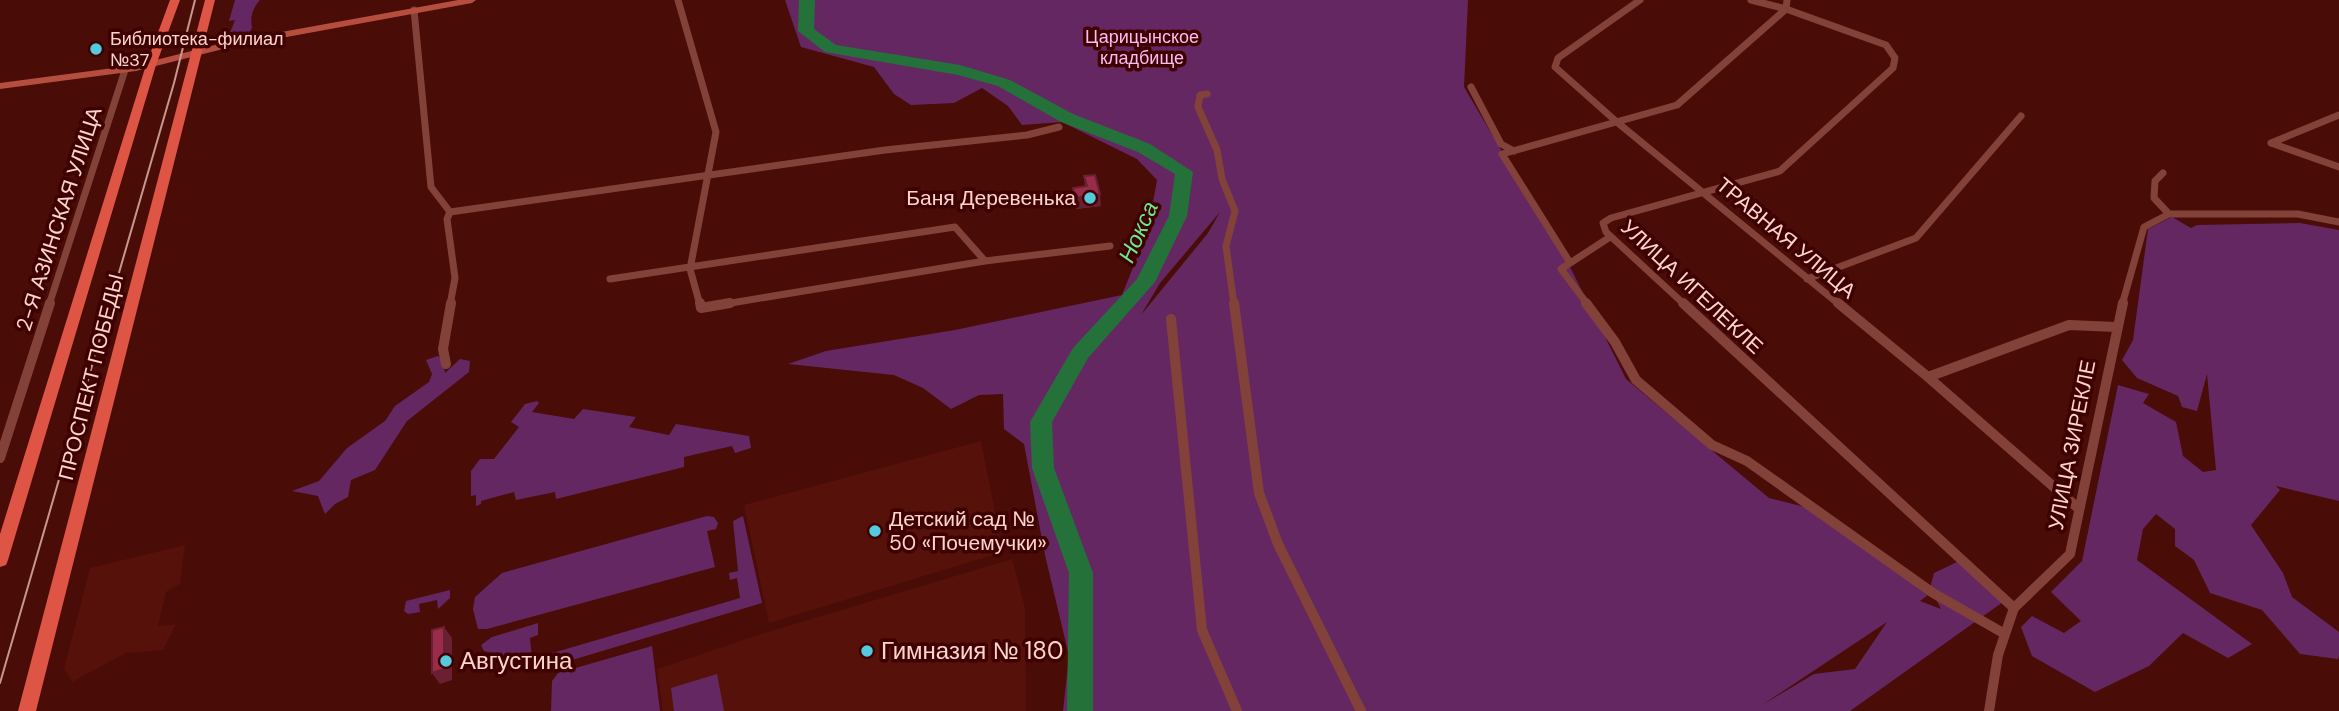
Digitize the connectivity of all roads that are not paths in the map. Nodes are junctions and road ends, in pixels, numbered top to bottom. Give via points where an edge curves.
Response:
1 (175, 0) edge
2 (210, 0) edge
3 (472, 0) edge
4 (678, 0) edge
5 (1640, 0) edge
6 (1751, 0) edge
7 (1787, 0) edge
8 (1786, 9) junction
9 (414, 10) junction
10 (195, 53) junction
11 (153, 62) junction
12 (125, 70) junction
13 (0, 78) edge
14 (0, 86) edge
15 (1471, 87) dead end
16 (1207, 94) dead end
17 (2339, 115) edge
18 (2021, 116) dead end
19 (1618, 123) junction
20 (1059, 127) dead end
21 (2271, 143) joint
22 (1514, 151) junction
23 (2339, 167) edge
24 (2163, 173) dead end
25 (709, 176) junction
26 (1704, 191) junction
27 (450, 212) junction
28 (2169, 214) junction
29 (2339, 222) edge
30 (1610, 237) junction
31 (1110, 246) dead end
32 (985, 261) junction
33 (1569, 261) junction
34 (690, 269) junction
35 (610, 279) dead end
36 (1807, 279) junction
37 (1171, 319) dead end
38 (2116, 327) junction
39 (446, 365) dead end
40 (1928, 377) junction
41 (0, 458) edge
42 (2078, 508) junction
43 (0, 560) edge
44 (2014, 608) junction
45 (2006, 634) junction
46 (27, 711) edge
47 (1237, 711) edge
48 (1362, 711) edge
49 (1989, 711) edge

1 - 11 main road, ПРОСПЕКТ ПОБЕДЫ
2 - 10 main road, ПРОСПЕКТ ПОБЕДЫ
3 - 9 street
4 - 25 street via 716,132
5 - 19 street, ТРАВНАЯ УЛИЦА via 1558,58 1555,67
6 - 8 street
7 - 8 street
8 - 19 street via 1677,105
8 - 26 street, УЛИЦА ИГЕЛЕКЛЕ via 1886,46 1895,58 1893,68 1780,171
9 - 10 street
9 - 27 street via 431,187
10 - 11 street
10 - 46 main road, ПРОСПЕКТ ПОБЕДЫ
11 - 12 street
11 - 13 street
11 - 43 main road, ПРОСПЕКТ ПОБЕДЫ
12 - 14 street
12 - 41 street, 2-Я АЗИНСКАЯ УЛИЦА
15 - 22 street via 1500,144
16 - 48 street via 1200,95 1198,107 1235,211 1226,246 1259,494 1278,544
17 - 21 street
18 - 36 street via 1916,237
19 - 22 street
19 - 26 street, ТРАВНАЯ УЛИЦА
20 - 25 street
21 - 23 street
22 - 33 street via 1502,154
24 - 28 street via 2155,181 2154,198
25 - 27 street
25 - 34 street
26 - 30 street, УЛИЦА ИГЕЛЕКЛЕ via 1611,218 1603,223
26 - 36 street, ТРАВНАЯ УЛИЦА
27 - 39 street via 447,219 455,278 443,349
28 - 29 street via 2298,214
28 - 38 street, УЛИЦА ЗИРЕКЛЕ via 2144,227
30 - 33 street via 1600,248
30 - 44 street, УЛИЦА ИГЕЛЕКЛЕ
31 - 32 street
32 - 34 street via 956,227
32 - 34 street via 701,307
33 - 45 street via 1561,269 1615,342 1636,380 1656,398 1712,445 1747,461 1933,593
34 - 35 street
36 - 40 street, ТРАВНАЯ УЛИЦА
37 - 47 street via 1202,631
38 - 40 street via 2069,325
38 - 42 street, УЛИЦА ЗИРЕКЛЕ
40 - 42 street, ТРАВНАЯ УЛИЦА
42 - 44 street, УЛИЦА ЗИРЕКЛЕ via 2070,554
44 - 45 street, УЛИЦА ЗИРЕКЛЕ
45 - 49 street, УЛИЦА ЗИРЕКЛЕ

